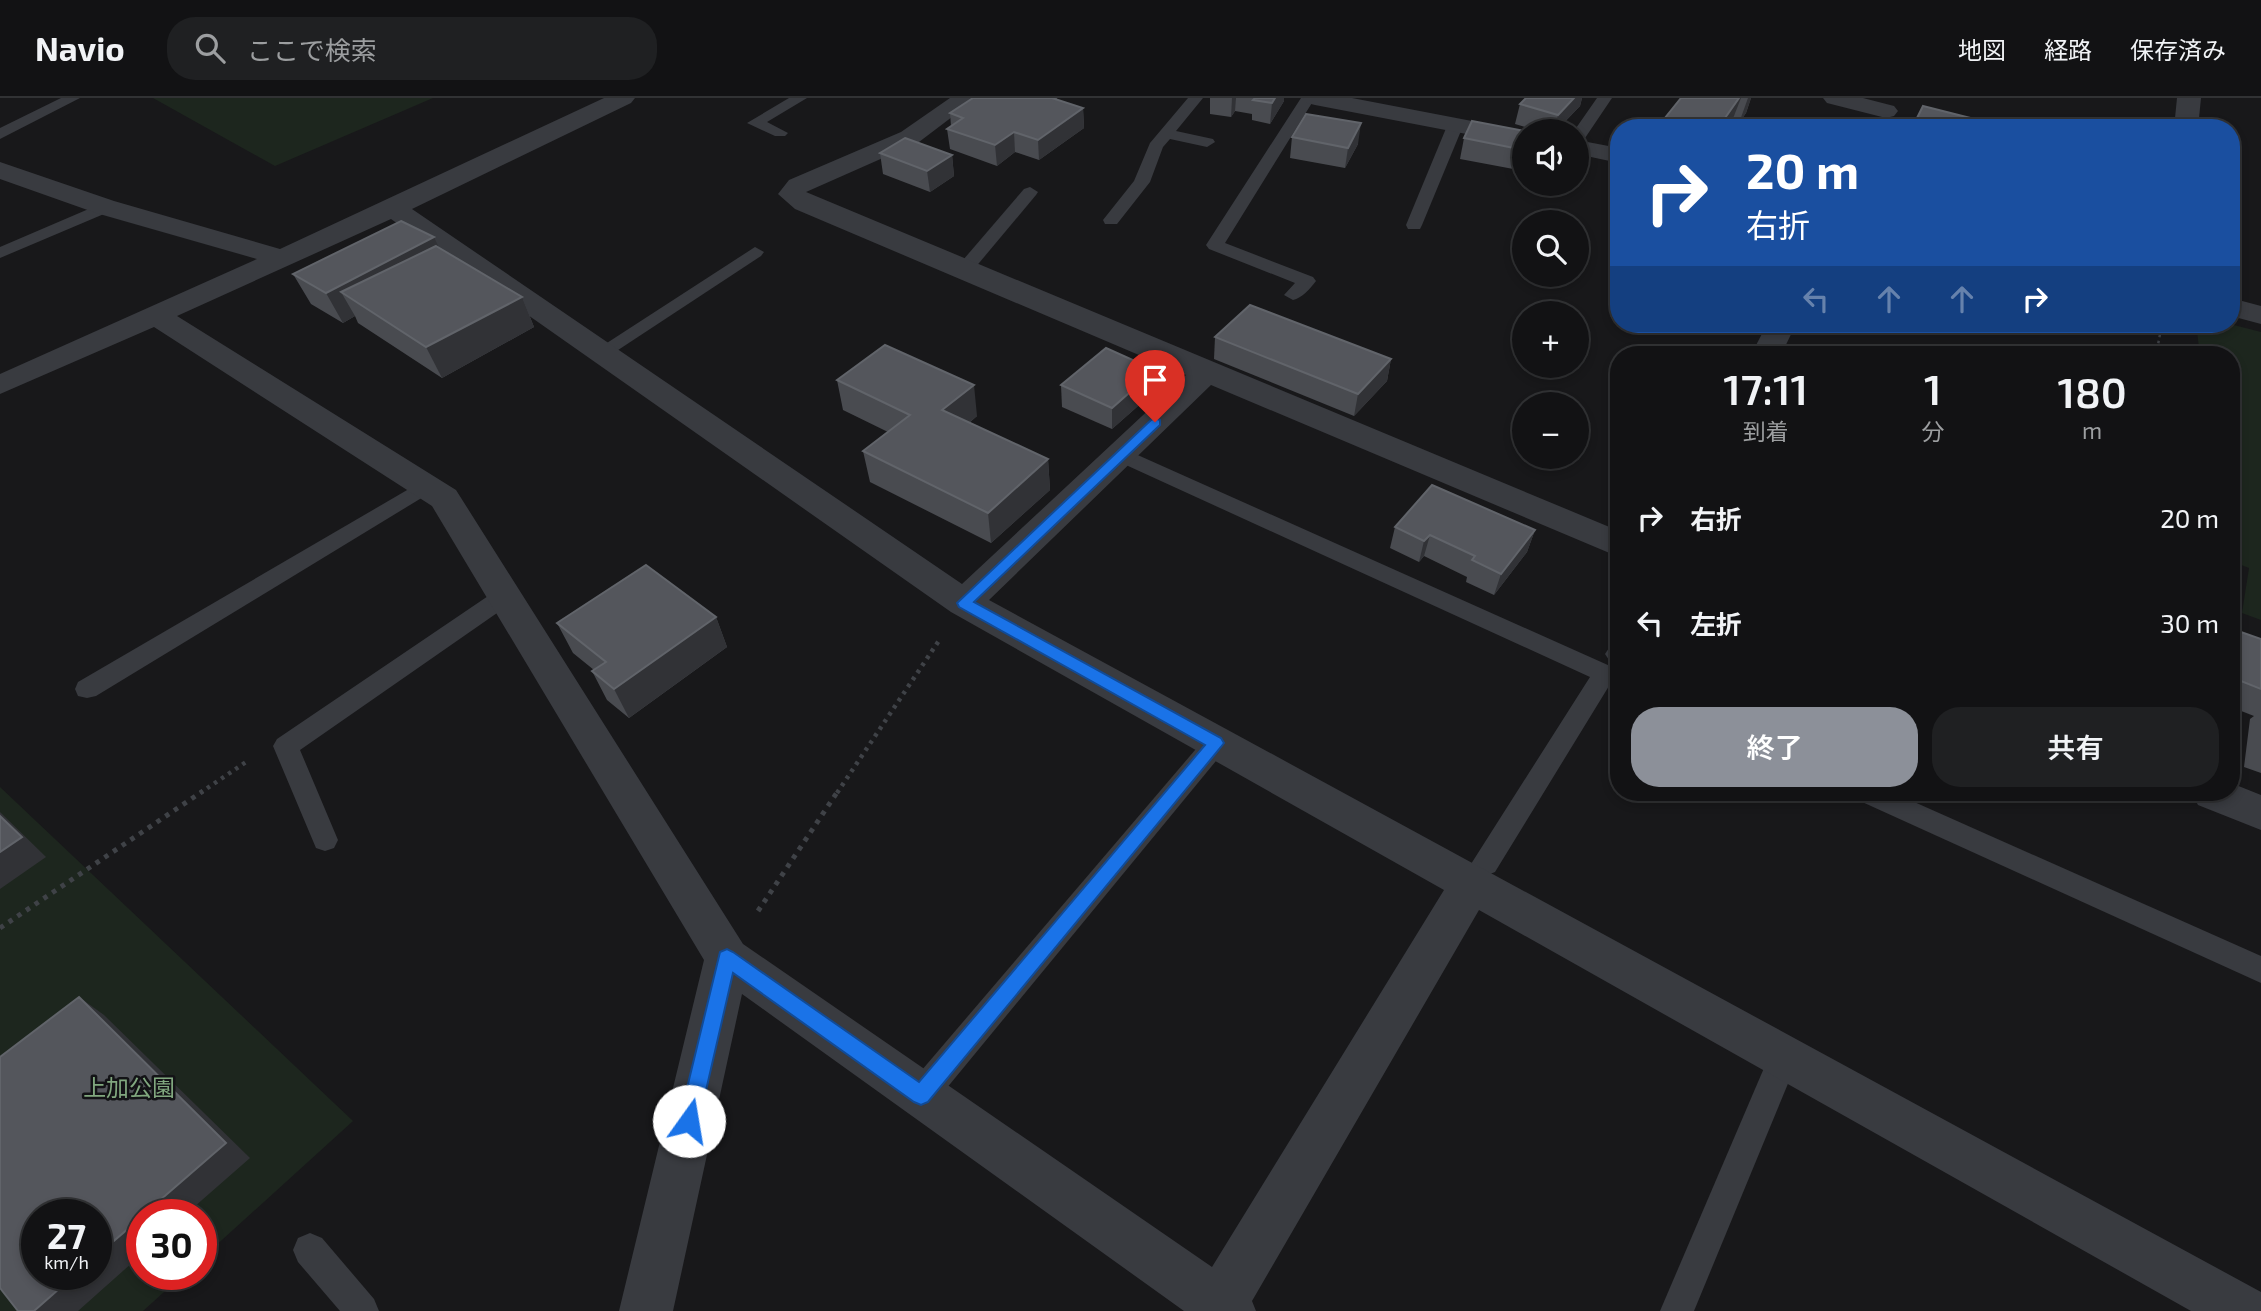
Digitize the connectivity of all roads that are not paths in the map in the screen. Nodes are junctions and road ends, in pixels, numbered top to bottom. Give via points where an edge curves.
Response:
1 (73, 98) edge
2 (623, 98) edge
3 (800, 98) edge
4 (965, 98) edge
5 (1196, 98) edge
6 (1308, 98) edge
7 (1315, 98) edge
8 (1605, 98) edge
9 (1835, 98) edge
10 (2189, 98) edge
11 (1344, 100) edge
12 (1886, 112) edge
13 (2187, 119) edge
14 (1589, 121) edge
15 (1455, 126) junction
16 (780, 133) dead end
17 (0, 134) edge
18 (1166, 134) junction
19 (1512, 136) edge
20 (1207, 142) dead end
21 (1589, 150) edge
22 (1610, 154) edge
23 (0, 170) edge
24 (1030, 192) dead end
25 (105, 207) junction
26 (393, 208) junction
27 (1111, 220) dead end
28 (1414, 225) dead end
29 (755, 252) dead end
30 (0, 253) edge
31 (279, 257) junction
32 (963, 271) junction
33 (1293, 295) dead end
34 (2240, 309) edge
35 (154, 314) junction
36 (2261, 315) edge
37 (602, 352) junction
38 (1205, 373) junction
39 (0, 385) edge
40 (1122, 455) junction
41 (426, 486) junction
42 (1610, 541) edge
43 (505, 596) junction
44 (964, 603) junction
45 (1610, 662) edge
46 (1610, 672) edge
47 (87, 689) dead end
48 (1216, 743) junction
49 (1887, 801) edge
50 (2232, 801) edge
51 (2261, 813) edge
52 (326, 840) dead end
53 (1478, 874) junction
54 (727, 958) junction
55 (2261, 970) edge
56 (1784, 1057) junction
57 (921, 1095) junction
58 (310, 1250) dead end
59 (1222, 1309) edge
60 (362, 1311) edge
61 (646, 1311) edge
62 (1677, 1311) edge
63 (2243, 1311) edge

1 - 17 lane
2 - 26 street
3 - 16 lane via 755,123
4 - 32 street via 910,137 798,185 790,194
5 - 18 lane
6 - 33 lane via 1214,245 1307,281
7 - 11 street
8 - 14 lane
9 - 12 street
10 - 13 street
11 - 15 street
15 - 19 street
15 - 28 lane
18 - 20 lane
18 - 27 lane via 1156,146 1142,182
21 - 22 street
23 - 25 street
24 - 32 lane
25 - 30 lane
25 - 31 street
26 - 31 street
26 - 37 street
29 - 37 lane
31 - 35 street
32 - 38 street
34 - 36 street
35 - 39 street
35 - 41 street
37 - 44 street
38 - 40 street
38 - 42 street
40 - 44 street
40 - 45 lane
41 - 43 street via 444,498
41 - 47 lane
43 - 52 lane via 286,746
43 - 54 street
44 - 48 street
46 - 53 lane
48 - 53 street
48 - 57 lane
49 - 55 lane
50 - 51 street
53 - 56 street
53 - 59 street
54 - 57 street
54 - 61 street
56 - 62 lane
56 - 63 street
57 - 59 street
58 - 60 lane

